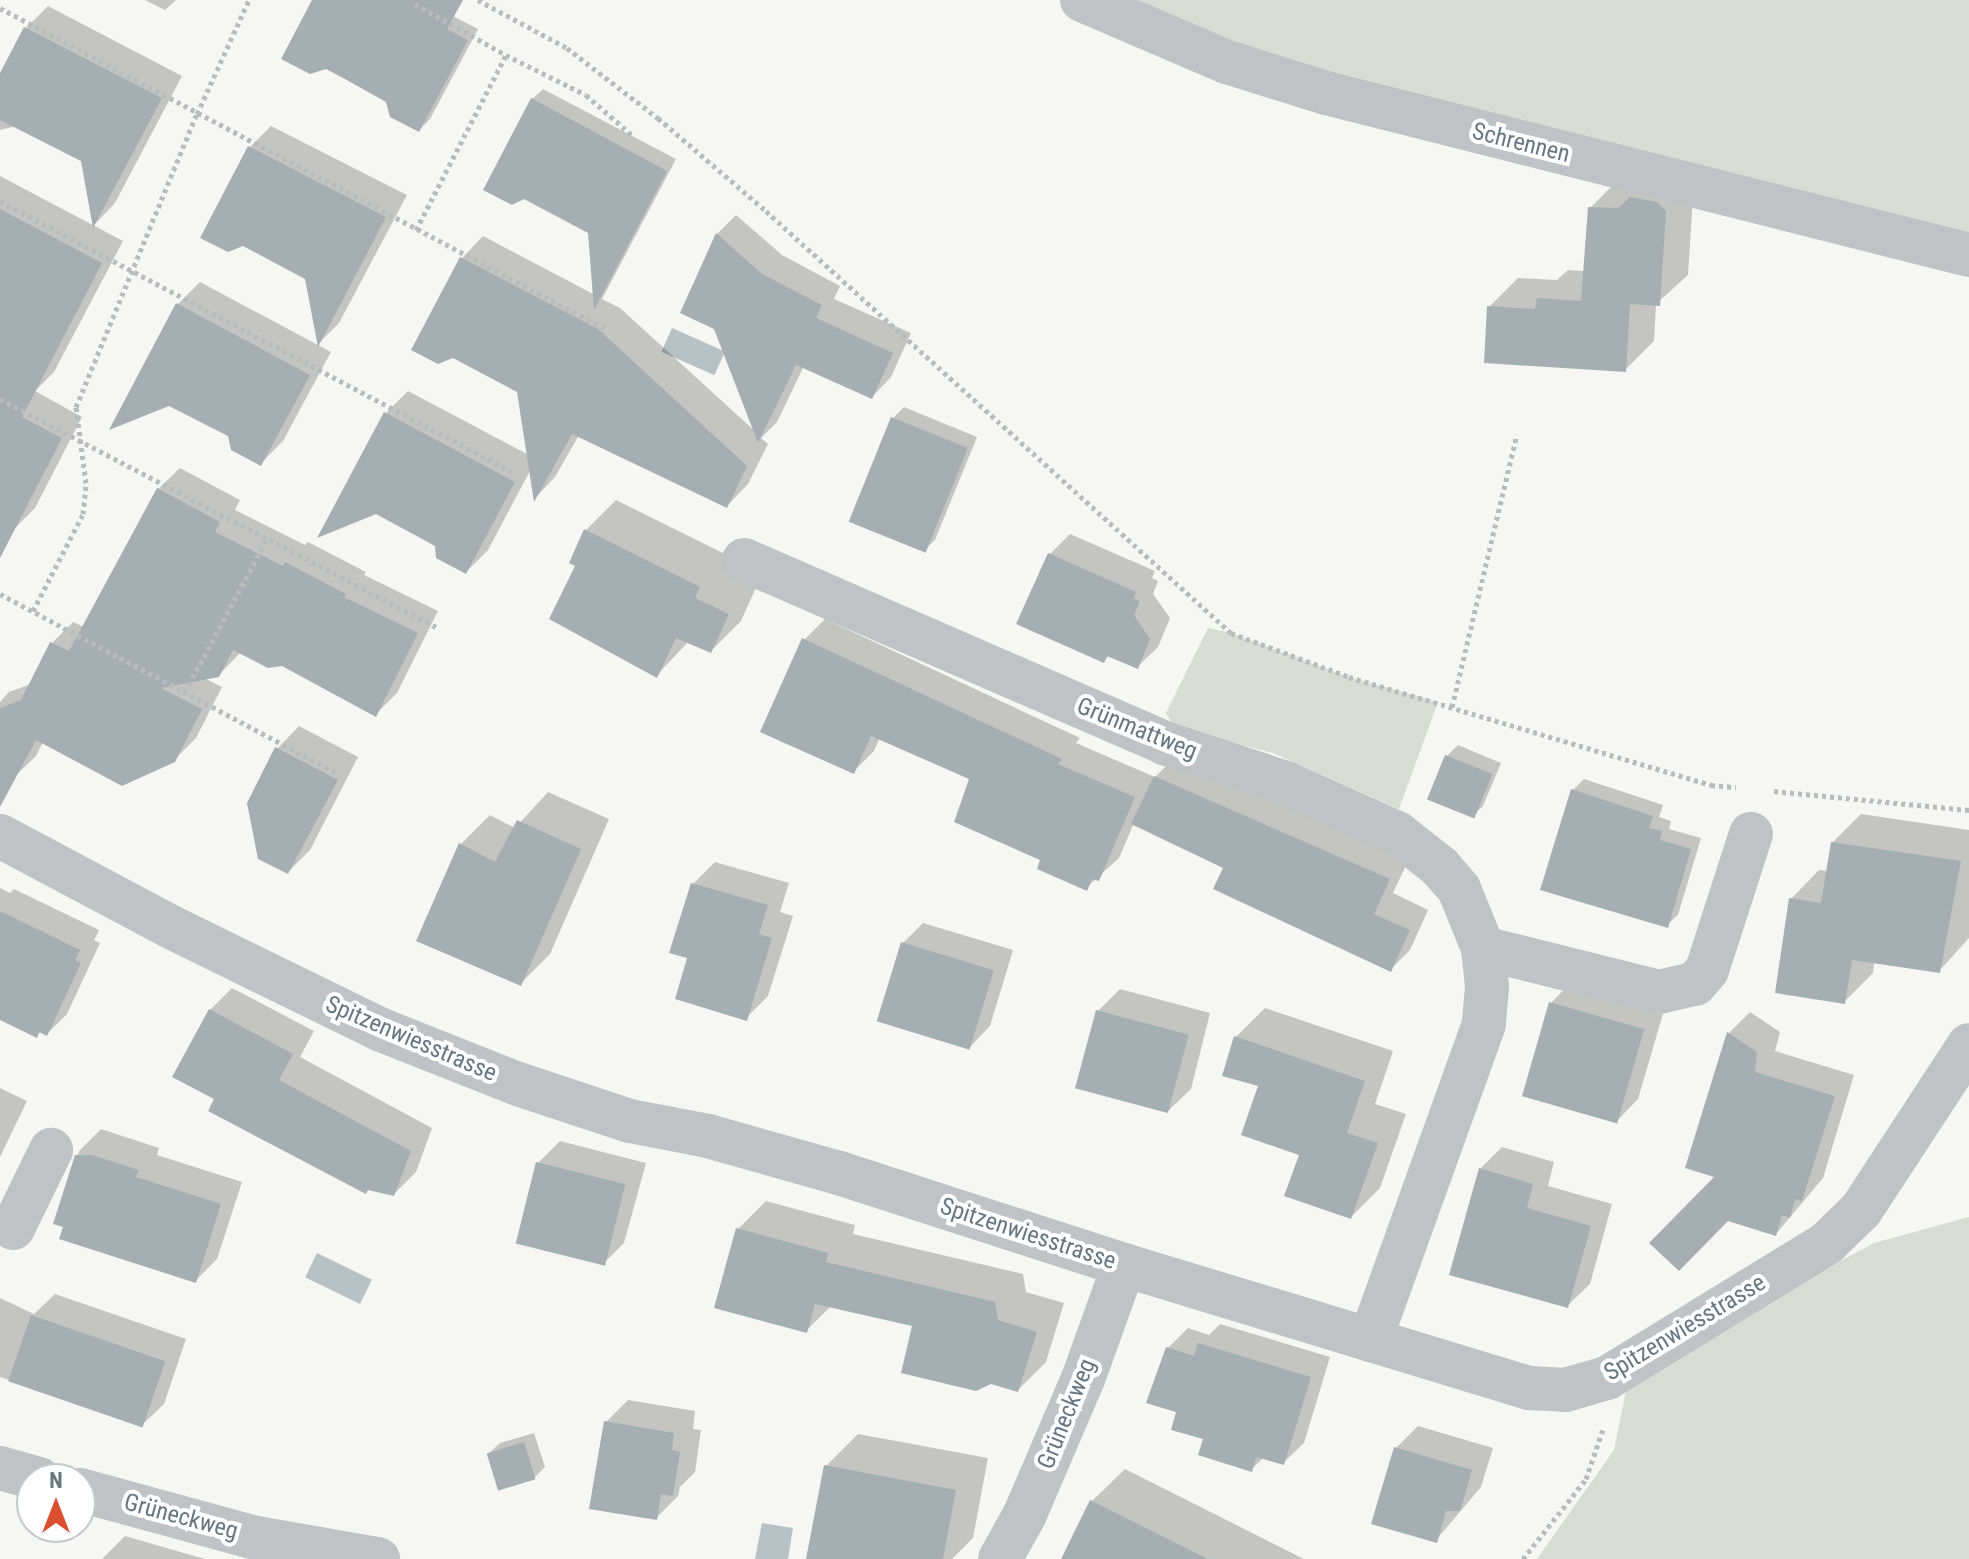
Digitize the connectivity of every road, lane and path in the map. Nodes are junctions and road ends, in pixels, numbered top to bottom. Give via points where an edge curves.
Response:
1 (249, 0) edge
2 (478, 0) edge
3 (1082, 0) edge
4 (415, 4) dead end
5 (0, 8) edge
6 (506, 55) junction
7 (197, 114) junction
8 (633, 136) dead end
9 (0, 201) edge
10 (416, 230) junction
11 (1969, 255) edge
12 (134, 272) junction
13 (604, 328) dead end
14 (0, 399) edge
15 (1517, 435) dead end
16 (79, 441) junction
17 (512, 472) dead end
18 (267, 539) junction
19 (744, 560) dead end
20 (0, 594) edge
21 (33, 611) junction
22 (436, 627) dead end
23 (185, 692) junction
24 (1452, 707) junction
25 (340, 775) dead end
26 (1741, 788) dead end
27 (1772, 791) dead end
28 (1969, 810) edge
29 (1751, 834) dead end
30 (0, 836) edge
31 (1483, 948) junction
32 (1969, 1045) edge
33 (51, 1150) dead end
34 (13, 1228) dead end
35 (1124, 1265) junction
36 (1370, 1340) junction
37 (1602, 1439) dead end
38 (96, 1494) edge
39 (378, 1559) edge
40 (1000, 1559) edge
41 (1523, 1559) edge

1 - 7 path
2 - 24 path via 567,48 658,118 1231,633 1349,677
3 - 11 street, Schrennen via 1227,62 1326,93
4 - 6 path
5 - 7 path
6 - 8 path via 586,95
6 - 10 path
7 - 10 path
7 - 12 path
9 - 12 path
10 - 13 path
12 - 16 path via 76,407
12 - 17 path
14 - 16 path
15 - 24 path
16 - 18 path
16 - 21 path via 86,483 83,514
18 - 22 path
18 - 23 path
19 - 31 street, Grünmattweg via 1164,743 1286,783 1397,833 1459,889
20 - 21 path
21 - 23 path
23 - 25 path
24 - 26 path via 1711,785
27 - 28 path
29 - 31 street via 1707,970 1695,984 1659,992
30 - 35 street, Spitzenwiesstrasse via 379,1029 518,1084 630,1121 708,1136 839,1173
31 - 36 street, Grünmattweg via 1484,1024
32 - 36 street, Spitzenwiesstrasse via 1861,1210 1827,1243 1607,1378 1565,1390 1529,1388
33 - 34 street
35 - 36 street, Spitzenwiesstrasse
35 - 40 street, Grüneckweg via 1083,1379
37 - 41 path via 1586,1479
38 - 39 street, Grüneckweg via 256,1538

